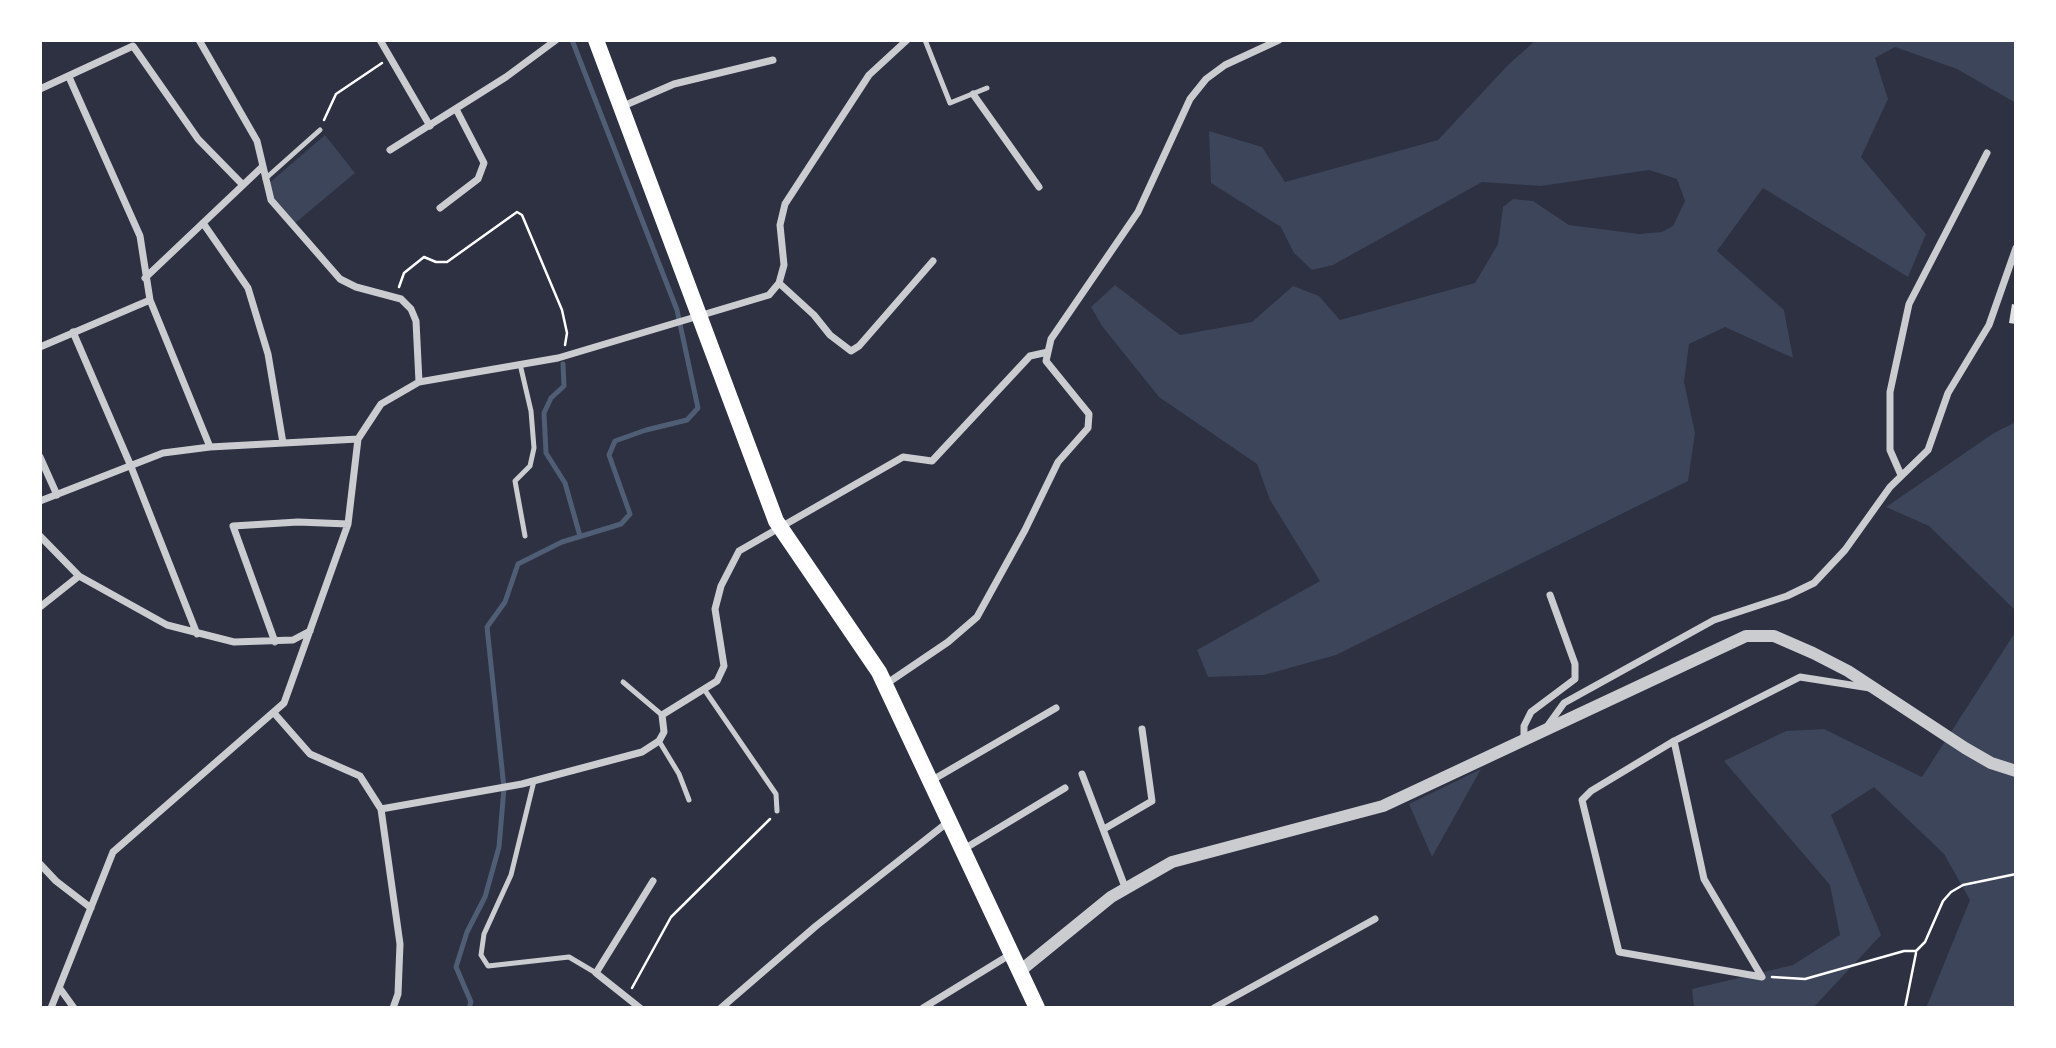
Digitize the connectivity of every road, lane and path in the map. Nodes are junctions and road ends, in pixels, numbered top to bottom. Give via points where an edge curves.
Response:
1 (198, 40) edge
2 (380, 40) edge
3 (556, 40) edge
4 (596, 40) edge
5 (907, 40) edge
6 (925, 40) edge
7 (1279, 40) edge
8 (390, 57) junction
9 (773, 60) dead end
10 (69, 77) junction
11 (987, 88) dead end
12 (40, 89) edge
13 (973, 94) junction
14 (621, 107) junction
15 (456, 109) junction
16 (430, 126) junction
17 (320, 130) joint
18 (390, 150) dead end
19 (1987, 153) dead end
20 (261, 168) junction
21 (264, 180) junction
22 (243, 185) junction
23 (1039, 187) dead end
24 (440, 208) dead end
25 (203, 223) junction
26 (2016, 248) edge
27 (933, 261) dead end
28 (145, 278) junction
29 (779, 283) junction
30 (396, 297) junction
31 (150, 300) junction
32 (694, 318) junction
33 (73, 332) junction
34 (40, 347) edge
35 (1048, 352) junction
36 (563, 356) junction
37 (520, 364) junction
38 (419, 382) junction
39 (358, 439) junction
40 (283, 443) junction
41 (210, 447) junction
42 (40, 457) edge
43 (130, 464) junction
44 (1901, 475) junction
45 (57, 495) junction
46 (40, 501) edge
47 (348, 524) junction
48 (780, 528) junction
49 (40, 536) edge
50 (525, 536) dead end
51 (79, 576) junction
52 (1550, 595) dead end
53 (40, 607) edge
54 (311, 631) junction
55 (197, 634) junction
56 (275, 642) junction
57 (623, 682) dead end
58 (885, 685) junction
59 (704, 689) junction
60 (1874, 689) junction
61 (1056, 708) dead end
62 (274, 713) junction
63 (662, 715) junction
64 (1142, 729) dead end
65 (1543, 731) junction
66 (659, 741) junction
67 (1524, 741) junction
68 (1674, 741) junction
69 (2016, 771) edge
70 (1082, 774) dead end
71 (534, 781) junction
72 (929, 782) junction
73 (1065, 788) dead end
74 (689, 800) dead end
75 (381, 809) junction
76 (776, 811) joint
77 (948, 822) junction
78 (1104, 829) junction
79 (962, 851) junction
80 (42, 869) edge
81 (2016, 874) edge
82 (653, 881) dead end
83 (1125, 887) junction
84 (92, 908) junction
85 (1375, 919) dead end
86 (1916, 951) junction
87 (1012, 954) junction
88 (1020, 971) junction
89 (596, 973) junction
90 (1762, 977) junction
91 (61, 990) junction
92 (1238, 995) junction
93 (627, 997) junction
94 (51, 1008) edge
95 (74, 1008) edge
96 (393, 1008) edge
97 (640, 1008) edge
98 (721, 1008) edge
99 (923, 1008) edge
100 (1037, 1008) edge
101 (1214, 1008) edge
102 (1229, 1008) edge
103 (1905, 1008) edge

1 - 20 street via 257,141
2 - 8 street
3 - 15 street
4 - 14 main road
5 - 29 street via 869,75 785,204 780,225 784,265
6 - 13 lane via 950,103
7 - 35 street via 1226,65 1206,79 1190,99 1138,212 1051,339
8 - 16 street
8 - 17 path via 337,94
9 - 14 street via 674,84
10 - 12 street
10 - 22 street via 133,46 198,139
10 - 28 street via 140,236
11 - 13 lane
13 - 23 street
14 - 32 main road
15 - 16 street
15 - 24 street via 484,163 478,179
16 - 18 street
17 - 21 lane
19 - 44 street via 1909,304 1889,402 1890,450
20 - 21 street
20 - 22 street
21 - 30 street via 271,200 340,279
22 - 25 street
25 - 28 street
25 - 40 street via 248,288 268,354
26 - 44 street via 1989,325 1948,393 1928,450
27 - 29 street via 851,351
28 - 31 street
29 - 32 street via 762,299
30 - 36 path via 404,273 424,257 447,261 517,212 562,310 567,333
30 - 38 street via 411,309 416,321
31 - 33 street
31 - 41 street
32 - 36 street
32 - 48 main road
33 - 34 street
33 - 43 street
35 - 48 street via 1030,356 932,461 903,457
35 - 58 street via 1046,361 1089,414 1088,428 1058,462 977,617
36 - 37 street
37 - 38 street
37 - 50 lane via 534,448 530,466 515,481
38 - 39 street via 381,404
39 - 40 street
39 - 47 street
40 - 41 street
41 - 43 street via 163,453
42 - 45 street
43 - 45 street
43 - 55 street
44 - 65 street via 1814,583 1714,620 1564,703
45 - 46 street
47 - 54 street
47 - 56 street via 233,526
48 - 58 main road via 866,650
48 - 59 street via 745,545 729,569 715,609 724,666 717,681
49 - 51 street
51 - 53 street
51 - 55 street via 167,625
52 - 67 street via 1575,664 1575,678 1531,712 1524,726
54 - 56 street
54 - 62 street via 284,703
55 - 56 street via 234,642
57 - 63 lane
58 - 72 main road
59 - 63 street
59 - 76 lane via 776,794
60 - 65 street via 1788,641 1746,636
60 - 68 street via 1800,677
60 - 69 street via 1965,748
61 - 72 street
62 - 75 street via 310,754 360,776
62 - 84 street via 113,852
63 - 66 street via 664,732
64 - 78 street via 1152,801
65 - 67 street
66 - 71 street via 642,752
66 - 74 lane
67 - 83 street via 1383,806 1183,858
68 - 90 street via 1704,879
68 - 90 street via 1582,800 1619,952
70 - 78 street
71 - 75 street
71 - 89 lane via 511,875 484,934 481,955 488,966 569,957
72 - 77 main road
73 - 79 street
75 - 96 street via 400,944
76 - 93 path via 671,917
77 - 79 main road
77 - 98 street
78 - 83 street
79 - 87 main road
80 - 84 street
81 - 86 path via 1964,884 1951,892
82 - 89 street
83 - 88 street
84 - 91 street
85 - 92 street
86 - 90 path via 1805,979
86 - 103 path
87 - 88 main road
87 - 99 street
88 - 100 main road
89 - 93 street
91 - 94 street
91 - 95 street
92 - 101 street
92 - 102 street
93 - 97 street

